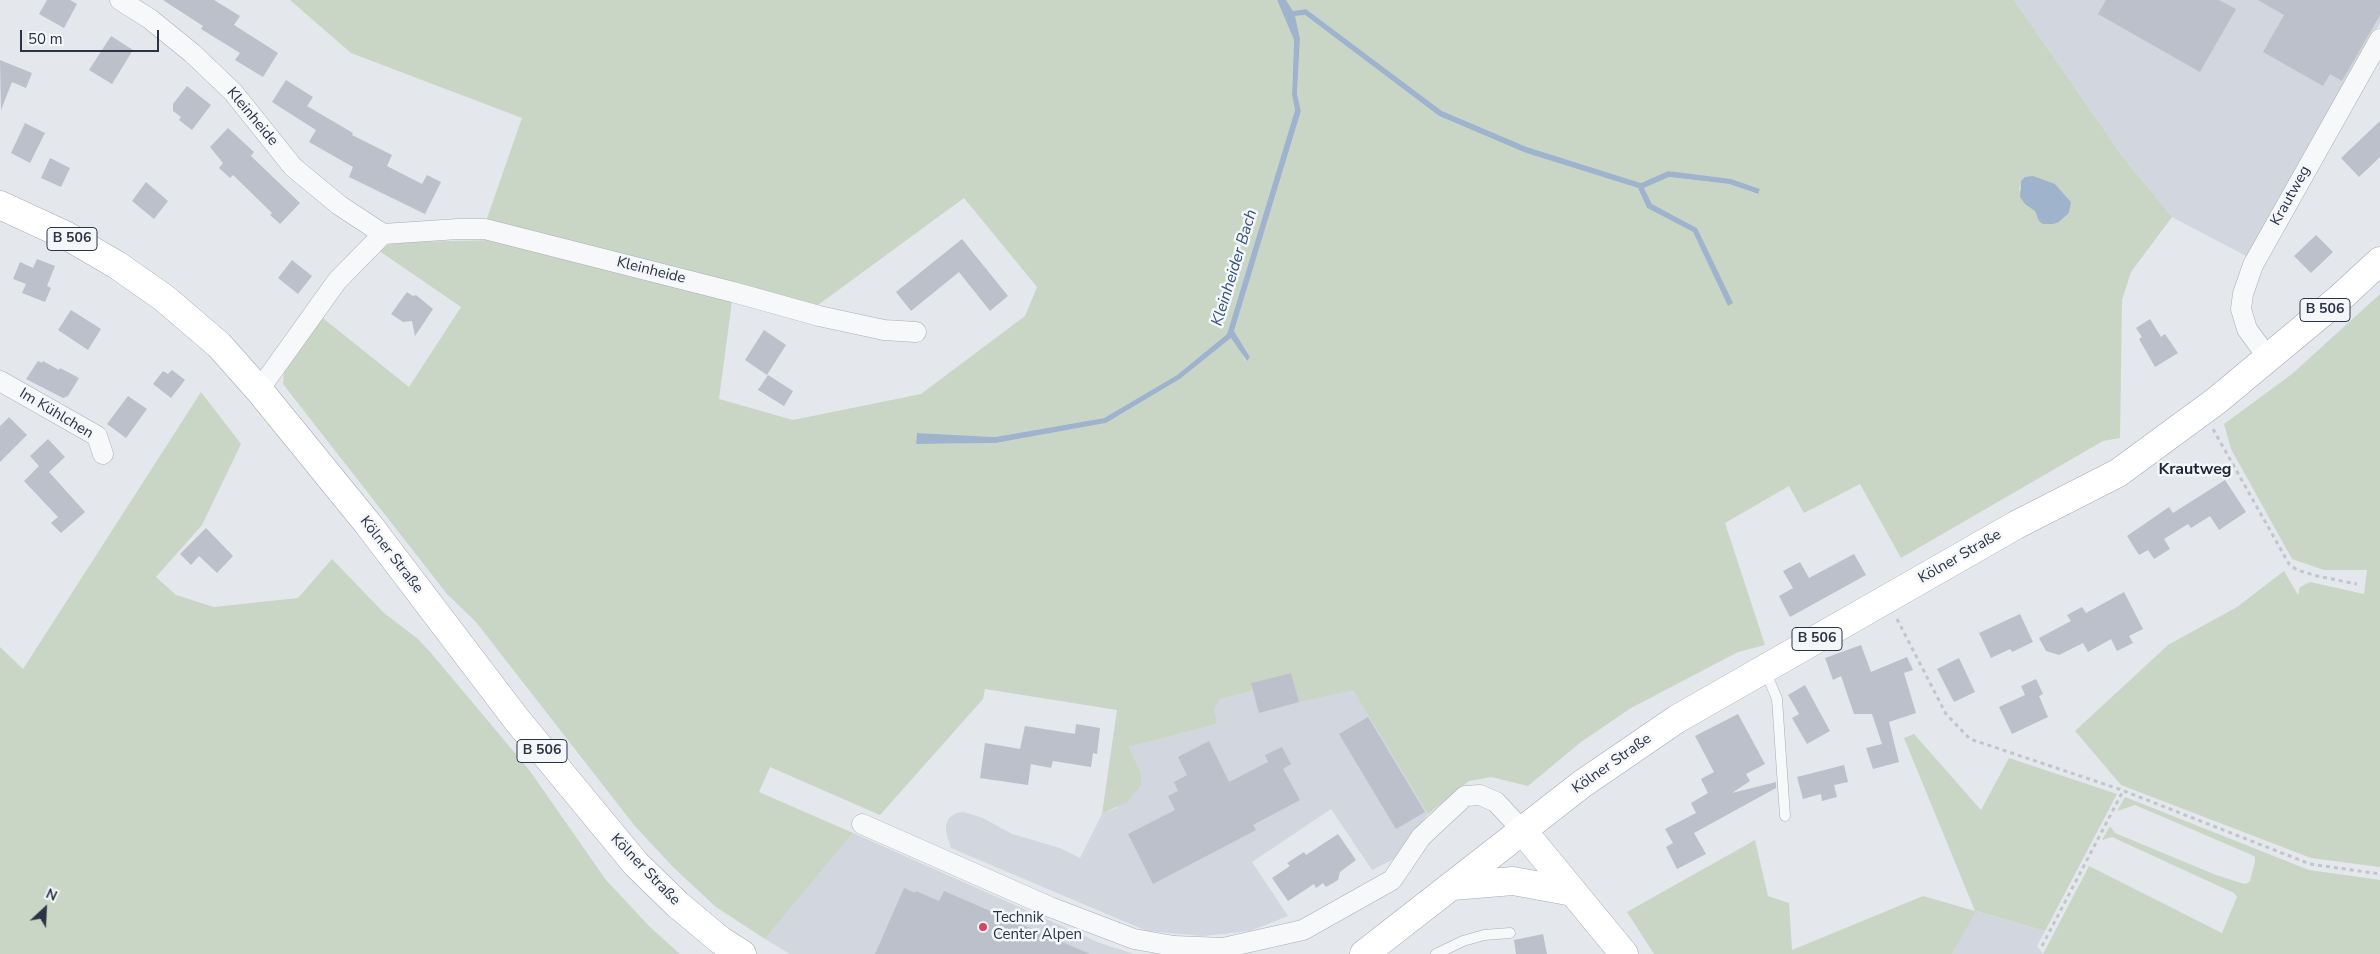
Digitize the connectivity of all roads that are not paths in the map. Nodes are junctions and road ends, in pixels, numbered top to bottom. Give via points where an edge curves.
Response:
1 (120, 0) edge
2 (2380, 40) edge
3 (0, 205) edge
4 (383, 234) junction
5 (2380, 261) edge
6 (916, 332) dead end
7 (2268, 358) junction
8 (0, 381) edge
9 (259, 390) junction
10 (103, 454) dead end
11 (1764, 669) junction
12 (1785, 816) dead end
13 (862, 824) dead end
14 (1522, 830) junction
15 (1452, 886) junction
16 (1573, 892) junction
17 (1510, 933) dead end
18 (742, 954) edge
19 (1364, 954) edge
20 (1436, 954) edge
21 (1624, 954) edge

1 - 4 street, Kleinheide via 178,41 233,92 293,167 339,205
2 - 7 street, Krautweg via 2253,266 2243,294 2241,309 2247,329
3 - 9 main road, Kölner Straße / B 506 via 67,236 164,298 202,329
4 - 6 street, Kleinheide via 485,230 819,316 884,330
4 - 9 street via 337,280
5 - 7 main road, Kölner Straße / B 506
7 - 11 main road, Kölner Straße / B 506 via 2118,473 2016,525
8 - 10 street, Im Kühlchen via 96,436
9 - 18 main road, Kölner Straße / B 506 via 368,524 517,720 636,864 677,904
11 - 12 lane via 1778,699
11 - 14 main road, Kölner Straße / B 506 via 1619,757
13 - 14 street via 1050,907 1134,939 1174,946 1223,948 1303,930 1392,880 1421,837 1465,796 1480,795 1496,802
14 - 15 main road, Kölner Straße / B 506
14 - 16 main road
15 - 16 main road via 1513,881
15 - 19 main road, Kölner Straße / B 506
16 - 21 main road
17 - 20 lane via 1484,935

